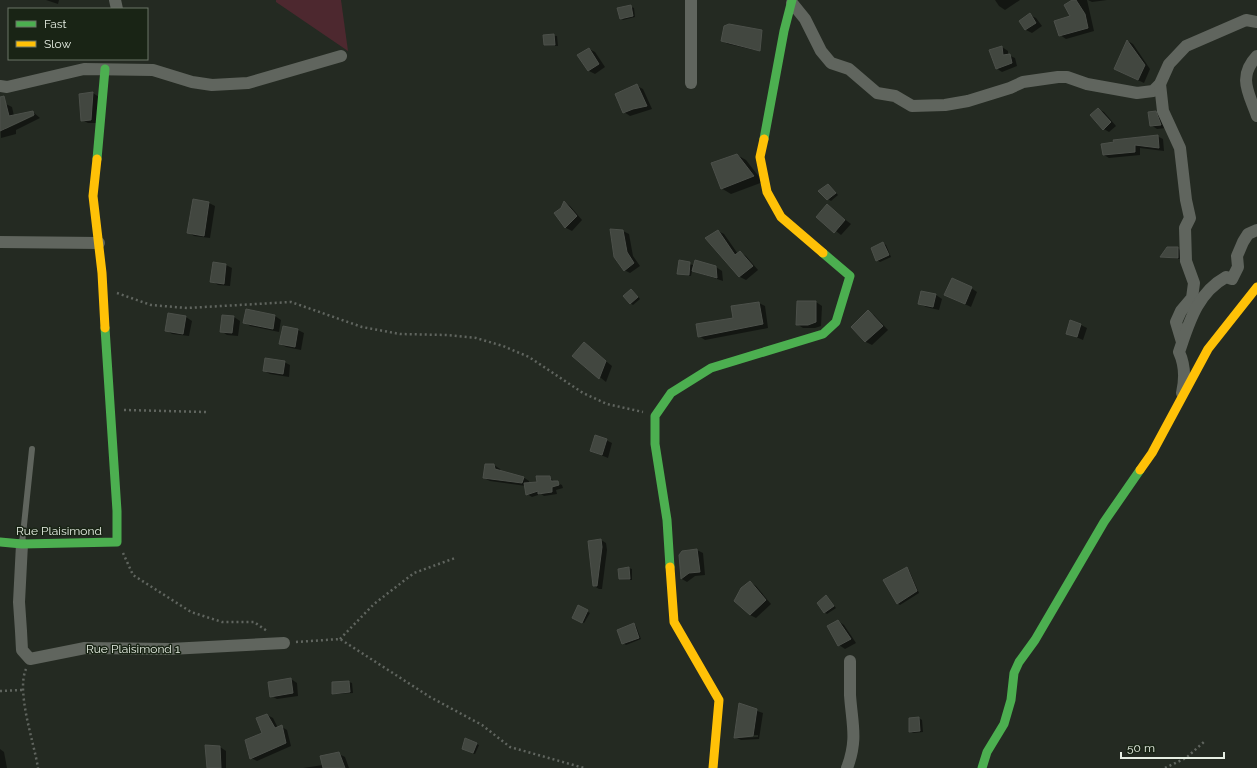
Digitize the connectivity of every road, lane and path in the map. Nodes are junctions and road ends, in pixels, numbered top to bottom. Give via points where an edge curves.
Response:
1 (691, 0) edge
2 (792, 2) edge
3 (1257, 22) edge
4 (341, 56) dead end
5 (1257, 56) edge
6 (129, 64) edge
7 (105, 69) junction
8 (691, 83) dead end
9 (1160, 84) junction
10 (0, 86) edge
11 (1257, 116) edge
12 (1257, 230) edge
13 (0, 242) edge
14 (99, 243) junction
15 (103, 287) junction
16 (1257, 287) edge
17 (1182, 342) junction
18 (1180, 400) junction
19 (109, 410) junction
20 (206, 412) dead end
21 (655, 416) junction
22 (32, 450) dead end
23 (0, 542) edge
24 (118, 542) junction
25 (22, 544) junction
26 (455, 558) dead end
27 (340, 639) junction
28 (284, 643) junction
29 (30, 659) junction
30 (850, 661) dead end
31 (22, 690) junction
32 (0, 691) edge
33 (1205, 741) dead end
34 (38, 768) edge
35 (584, 768) edge
36 (713, 768) edge
37 (848, 768) edge
38 (982, 768) edge
39 (1164, 768) edge

1 - 8 street
2 - 9 street via 831,63 849,69 877,93 895,96 912,106 968,101 1023,82 1045,78 1067,77 1087,84 1137,93 1154,91
2 - 21 street via 784,30 760,157 767,192 781,217 850,276 836,322 823,334 811,339 711,368 671,393
3 - 9 street via 1246,20 1186,46 1169,64
4 - 6 street via 248,83 212,85
5 - 11 street via 1245,76 1246,87
6 - 7 street
7 - 10 street via 84,69 7,87
7 - 14 street via 93,196
9 - 17 street via 1163,111 1180,148 1190,218 1185,228 1186,261 1194,283 1192,298 1180,311 1176,322
12 - 17 street via 1248,234 1243,242 1236,256 1238,267 1232,279 1226,277 1216,282 1201,298
13 - 14 street
14 - 15 street
15 - 19 street
15 - 21 path via 152,305 187,308 291,302 362,327 400,334 476,338 529,357 583,393 607,404
16 - 18 street via 1208,348
17 - 18 street via 1179,352 1184,383
18 - 38 street via 1152,453 1104,522 1035,640 1019,662 1014,673 1011,700 1004,724 987,752
19 - 20 path
19 - 24 street via 118,510
21 - 36 street via 655,444 666,520 674,622 719,700
22 - 25 lane
23 - 25 street, Rue Plaisimond
24 - 25 street, Rue Plaisimond
24 - 28 path via 133,575 191,612 222,622 254,622
25 - 29 street via 20,631 22,650
26 - 27 path via 414,573 374,604
27 - 28 path
27 - 35 path via 430,697 482,724 510,747
28 - 29 street, Rue Plaisimond 1 via 170,650 85,648
29 - 31 path via 23,676
30 - 37 street via 854,733 853,751
31 - 32 path
31 - 34 path
33 - 39 path via 1186,758

